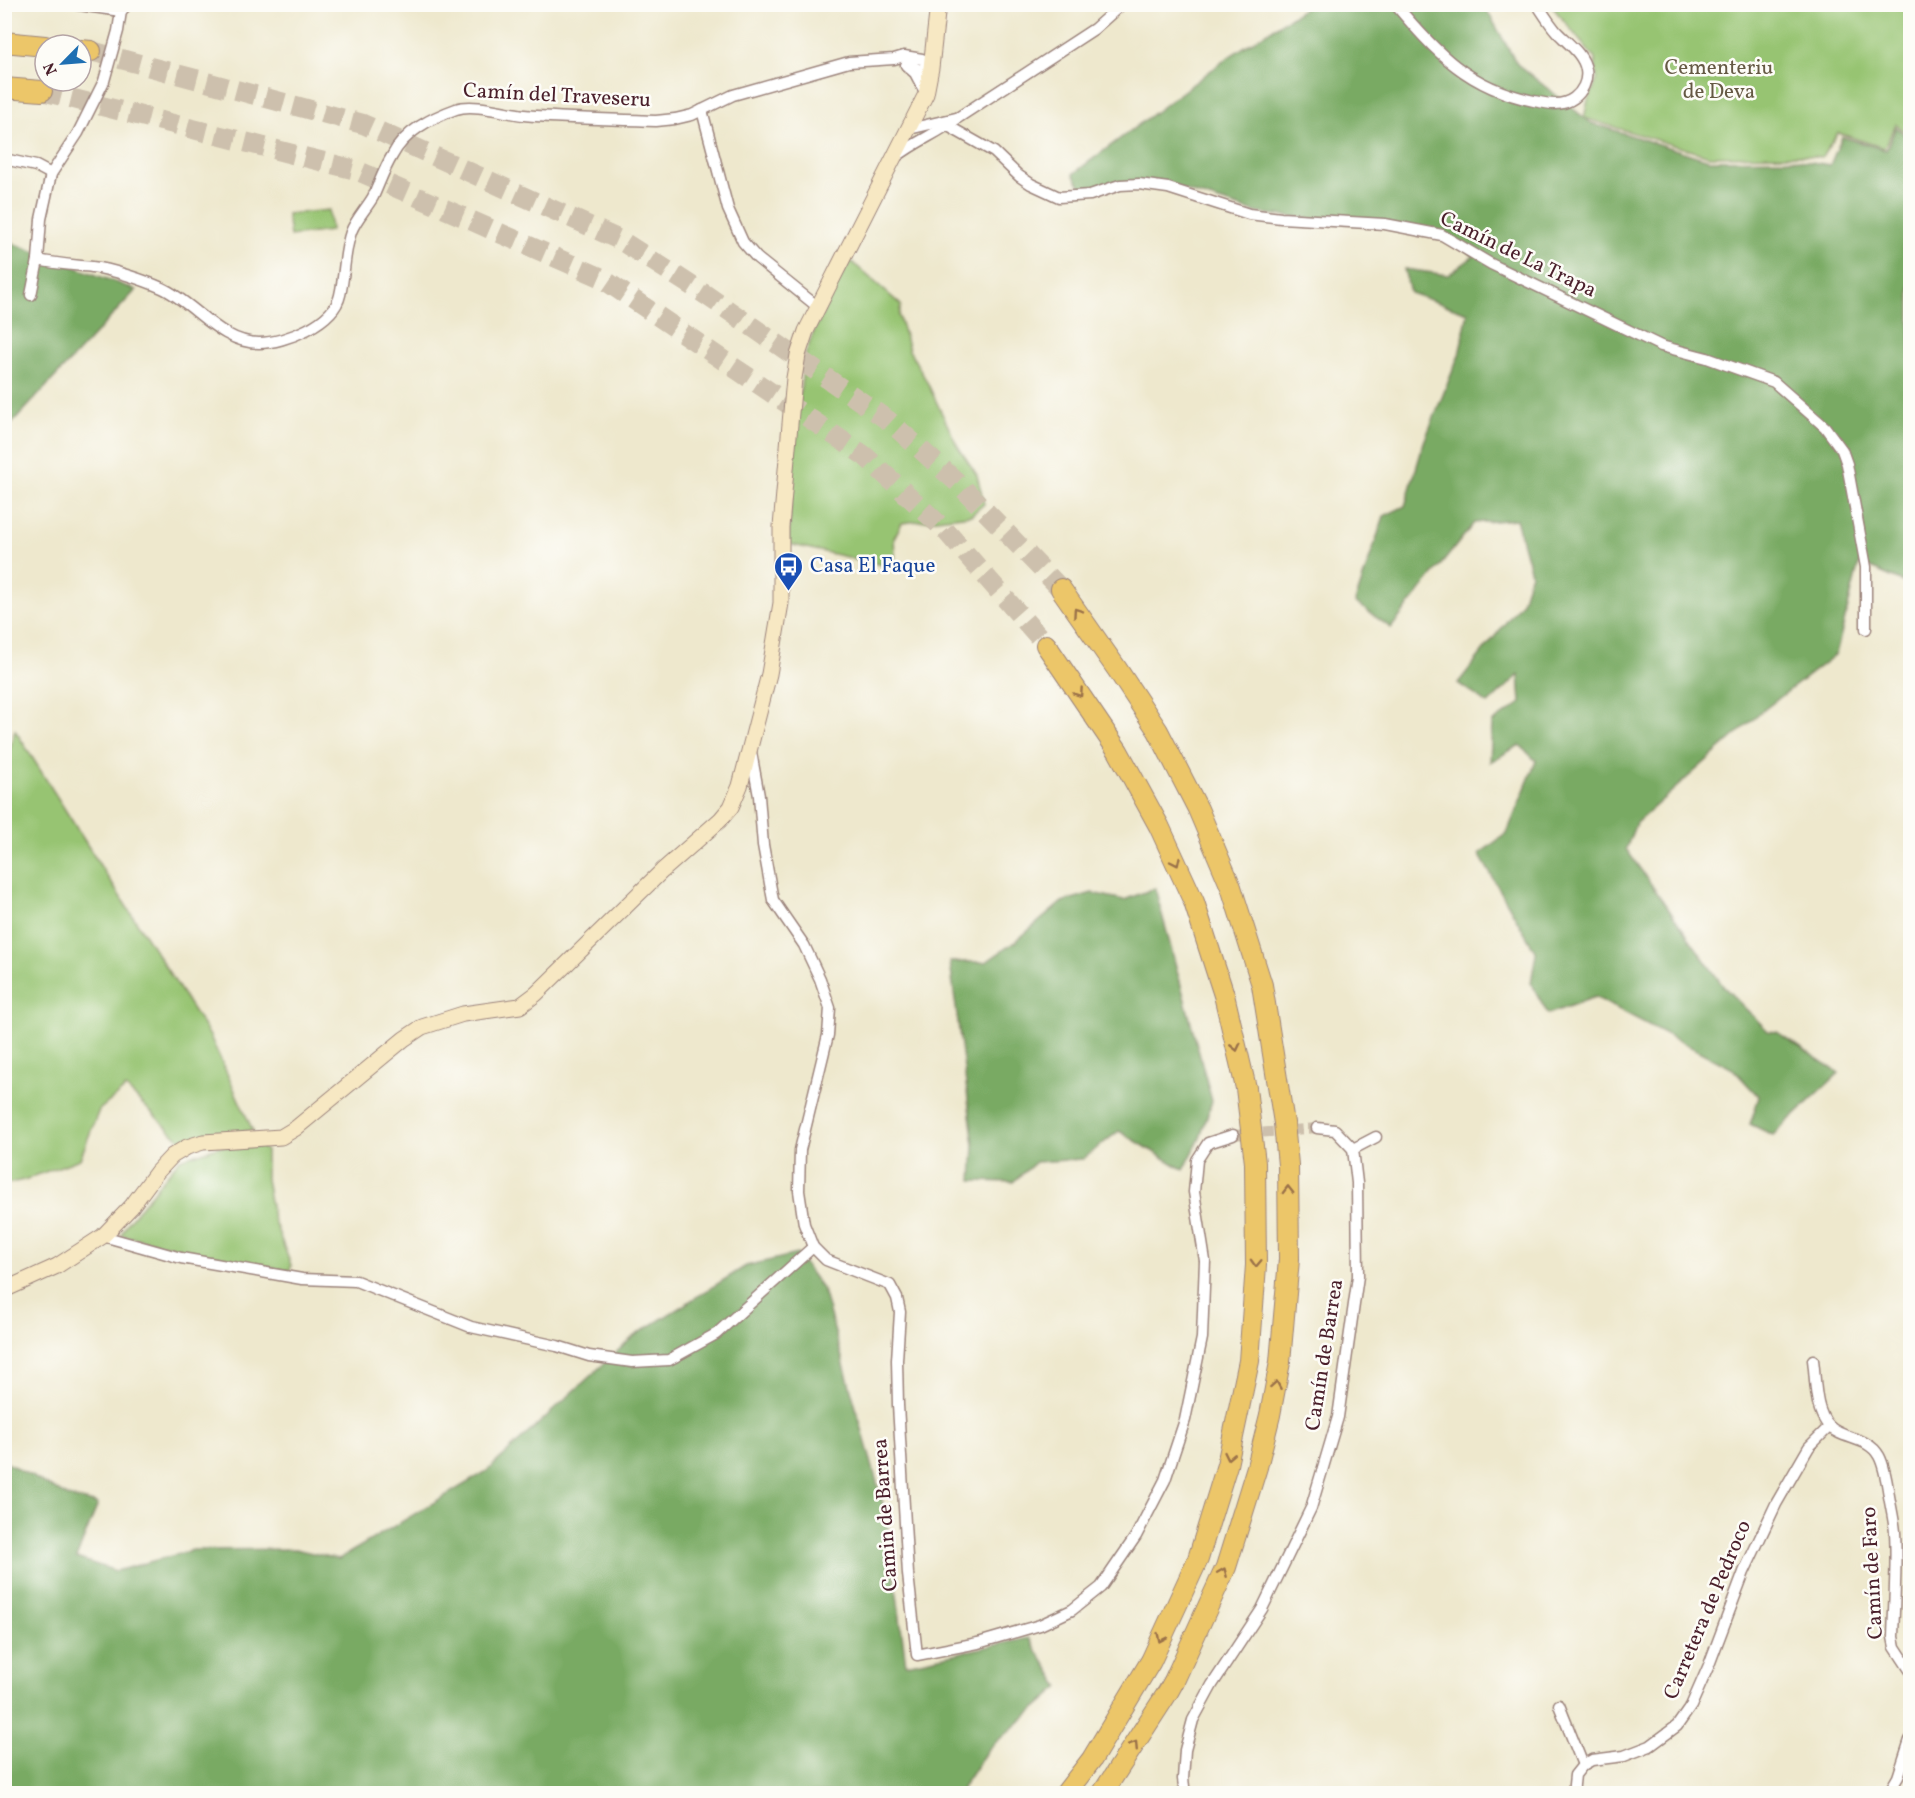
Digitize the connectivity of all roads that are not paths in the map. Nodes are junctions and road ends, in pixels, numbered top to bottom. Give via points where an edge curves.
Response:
1 (72, 4) edge
2 (938, 4) edge
3 (1122, 4) edge
4 (1395, 4) edge
5 (1537, 4) edge
6 (124, 8) edge
7 (4, 42) edge
8 (33, 45) edge
9 (894, 58) junction
10 (906, 64) junction
11 (931, 68) junction
12 (4, 88) edge
13 (33, 90) tunnel mouth
14 (923, 100) junction
15 (702, 110) junction
16 (944, 123) junction
17 (909, 129) junction
18 (932, 134) junction
19 (4, 159) edge
20 (894, 159) junction
21 (51, 174) junction
22 (38, 260) junction
23 (31, 295) dead end
24 (818, 307) junction
25 (1061, 589) tunnel mouth
26 (1866, 629) dead end
27 (1046, 645) tunnel mouth
28 (750, 750) junction
29 (1317, 1128) tunnel mouth
30 (1233, 1135) tunnel mouth
31 (1376, 1137) dead end
32 (1353, 1149) junction
33 (103, 1236) junction
34 (813, 1247) junction
35 (4, 1290) edge
36 (1813, 1360) dead end
37 (1829, 1427) junction
38 (1911, 1670) edge
39 (1559, 1705) dead end
40 (1911, 1740) edge
41 (1582, 1765) junction
42 (1907, 1768) edge
43 (1065, 1794) edge
44 (1102, 1794) edge
45 (1185, 1794) edge
46 (1573, 1794) edge
47 (1888, 1794) edge

1 - 6 street
2 - 11 street
3 - 16 street via 1094,29
4 - 5 street via 1439,54 1484,85 1547,104 1568,102 1585,84 1586,70 1578,54
6 - 21 street via 104,81 78,133
7 - 8 highway
9 - 10 street
9 - 11 street, Camín del Traveseru via 922,59
9 - 15 street, Camín del Traveseru via 849,62 810,72 733,95
10 - 11 street via 924,71
10 - 14 street via 915,73
11 - 14 street
12 - 13 highway
14 - 16 street, Camín de La Trapa via 930,117
14 - 17 street
15 - 22 street, Camín del Traveseru via 656,121 460,108 420,126 404,138 392,155 351,231 340,296 332,309 315,326 281,340 258,343 235,339 182,299 152,284 94,267
15 - 24 street via 728,209 743,242
16 - 17 street
16 - 18 street
16 - 26 street, Camín de La Trapa via 994,152 1018,176 1059,197 1139,184 1168,188 1249,214 1385,224 1442,235 1491,264 1661,346 1774,382 1825,427 1842,450 1866,567
17 - 18 street via 916,135
17 - 20 street
18 - 20 street
19 - 21 street via 36,166
20 - 24 street
21 - 22 street via 41,219
22 - 23 street
24 - 28 street via 806,331 794,378 781,527 781,603
44 -> 25 highway via 1174,1681 1226,1567 1257,1467 1280,1362 1289,1259 1288,1165 1262,985 1231,887 1198,809 1158,731
27 -> 43 highway via 1118,751 1160,826 1194,902 1224,995 1246,1088 1256,1163 1256,1265 1249,1361 1224,1475 1198,1559 1151,1661 1092,1759
28 - 33 street via 736,796 720,820 536,994 520,1005 463,1014 422,1027 281,1137 203,1142 172,1156
28 - 34 street via 773,900 804,945 830,1008 828,1035 800,1150 799,1191 804,1224
29 - 32 street via 1335,1130
30 - 34 street, Camin de Barrea via 1208,1143 1197,1160 1194,1192 1205,1261 1202,1338 1185,1420 1165,1480 1136,1536 1101,1587 1072,1610 1040,1625 978,1643 917,1655 898,1405 897,1298 890,1285 826,1260
31 - 32 street
32 - 45 street, Camín de Barrea via 1358,1276 1338,1417 1306,1519 1262,1609 1193,1720 1185,1750
33 - 34 street via 181,1258 302,1279 356,1281 471,1327 589,1356 632,1362 669,1360 716,1334
33 - 35 street via 57,1266
36 - 37 street via 1819,1403
37 - 38 street, Camín de Faro via 1871,1447 1881,1462 1895,1532 1893,1637 1895,1647
37 - 41 street, Carretera de Pedroco via 1809,1447 1776,1504 1690,1706 1677,1726 1650,1746
39 - 41 street
40 - 42 street
41 - 46 street via 1575,1775
42 - 47 street

